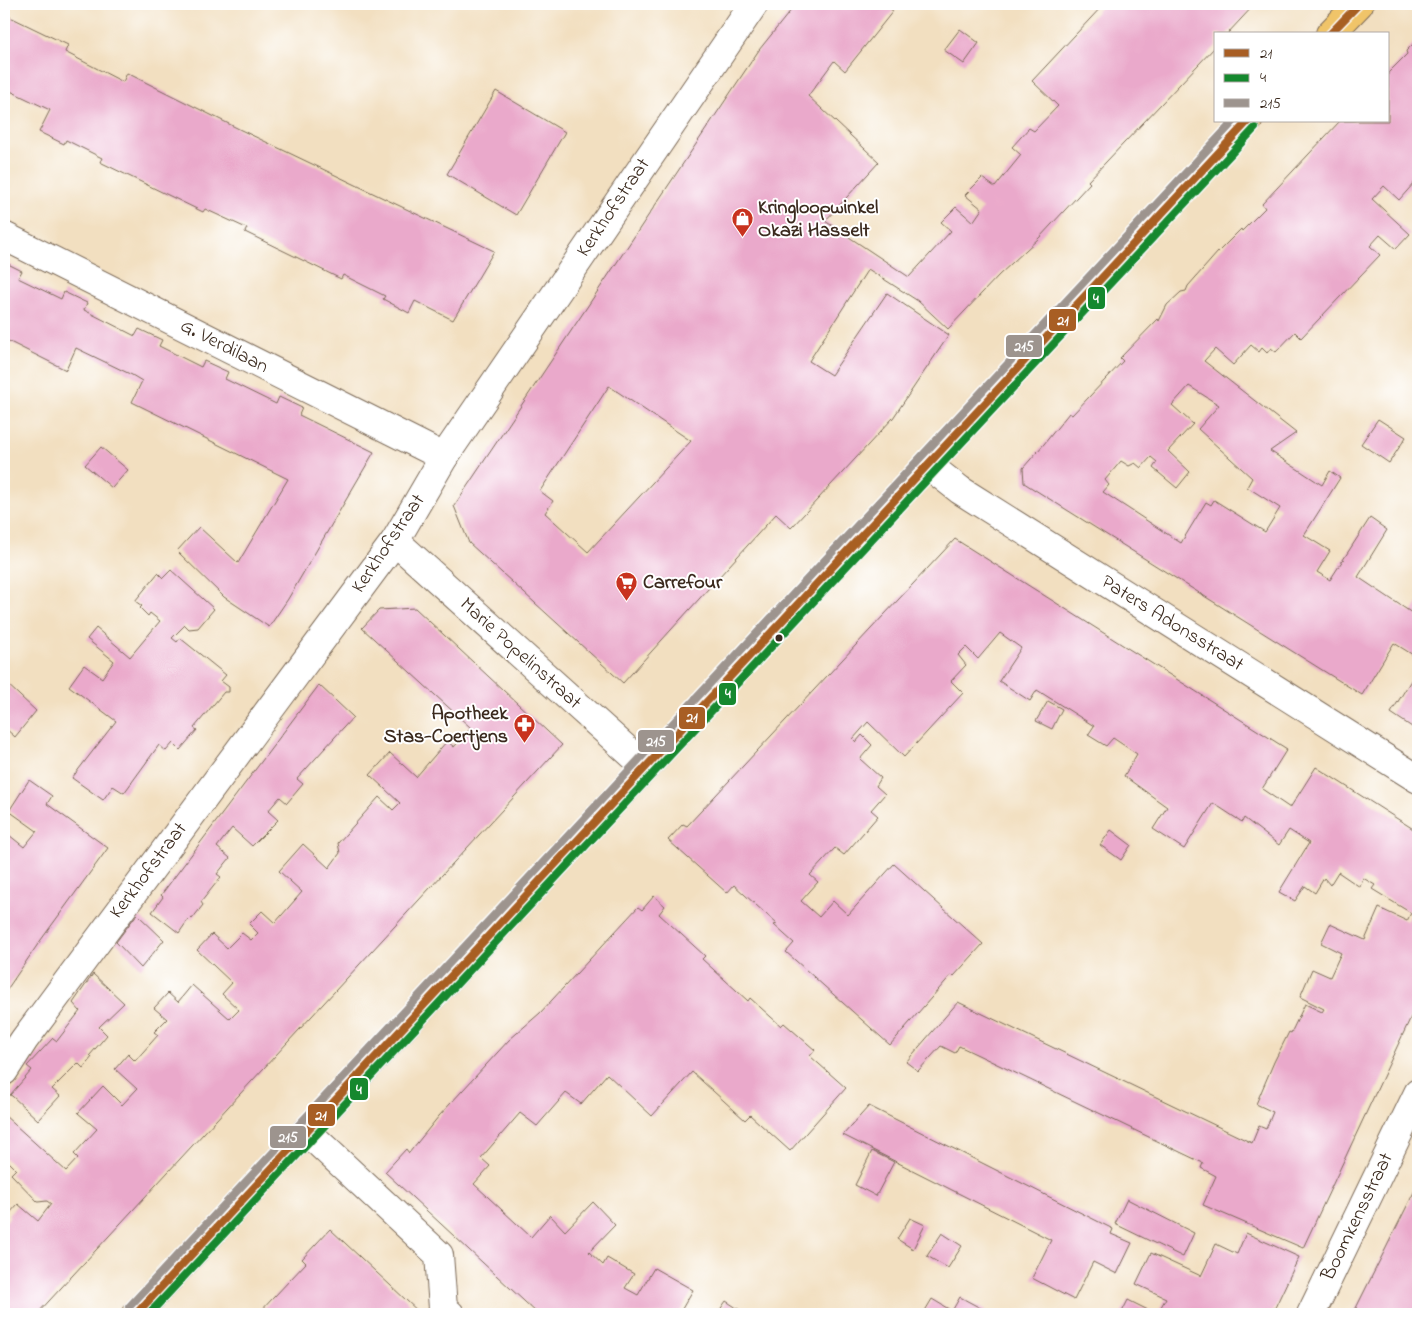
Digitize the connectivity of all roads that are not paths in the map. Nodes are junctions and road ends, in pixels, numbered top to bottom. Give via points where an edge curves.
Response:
1 (754, 4) edge
2 (1359, 4) edge
3 (1332, 32) edge
4 (1247, 122) edge
5 (4, 236) edge
6 (444, 457) junction
7 (928, 465) junction
8 (395, 541) junction
9 (646, 767) junction
10 (1418, 779) edge
11 (4, 1071) edge
12 (1418, 1093) edge
13 (306, 1131) junction
14 (136, 1314) edge
15 (450, 1314) edge
16 (1311, 1314) edge

1 - 6 street, Kerkhofstraat
2 - 3 main road
4 - 7 main road
5 - 6 street, G. Verdilaan
6 - 8 street, Kerkhofstraat
7 - 9 main road
7 - 10 street, Paters Adonsstraat via 960,490
8 - 9 street, Marie Popelinstraat
8 - 11 street, Kerkhofstraat
9 - 13 main road
12 - 16 street, Boomkensstraat
13 - 14 main road
13 - 15 street via 439,1255 443,1308

